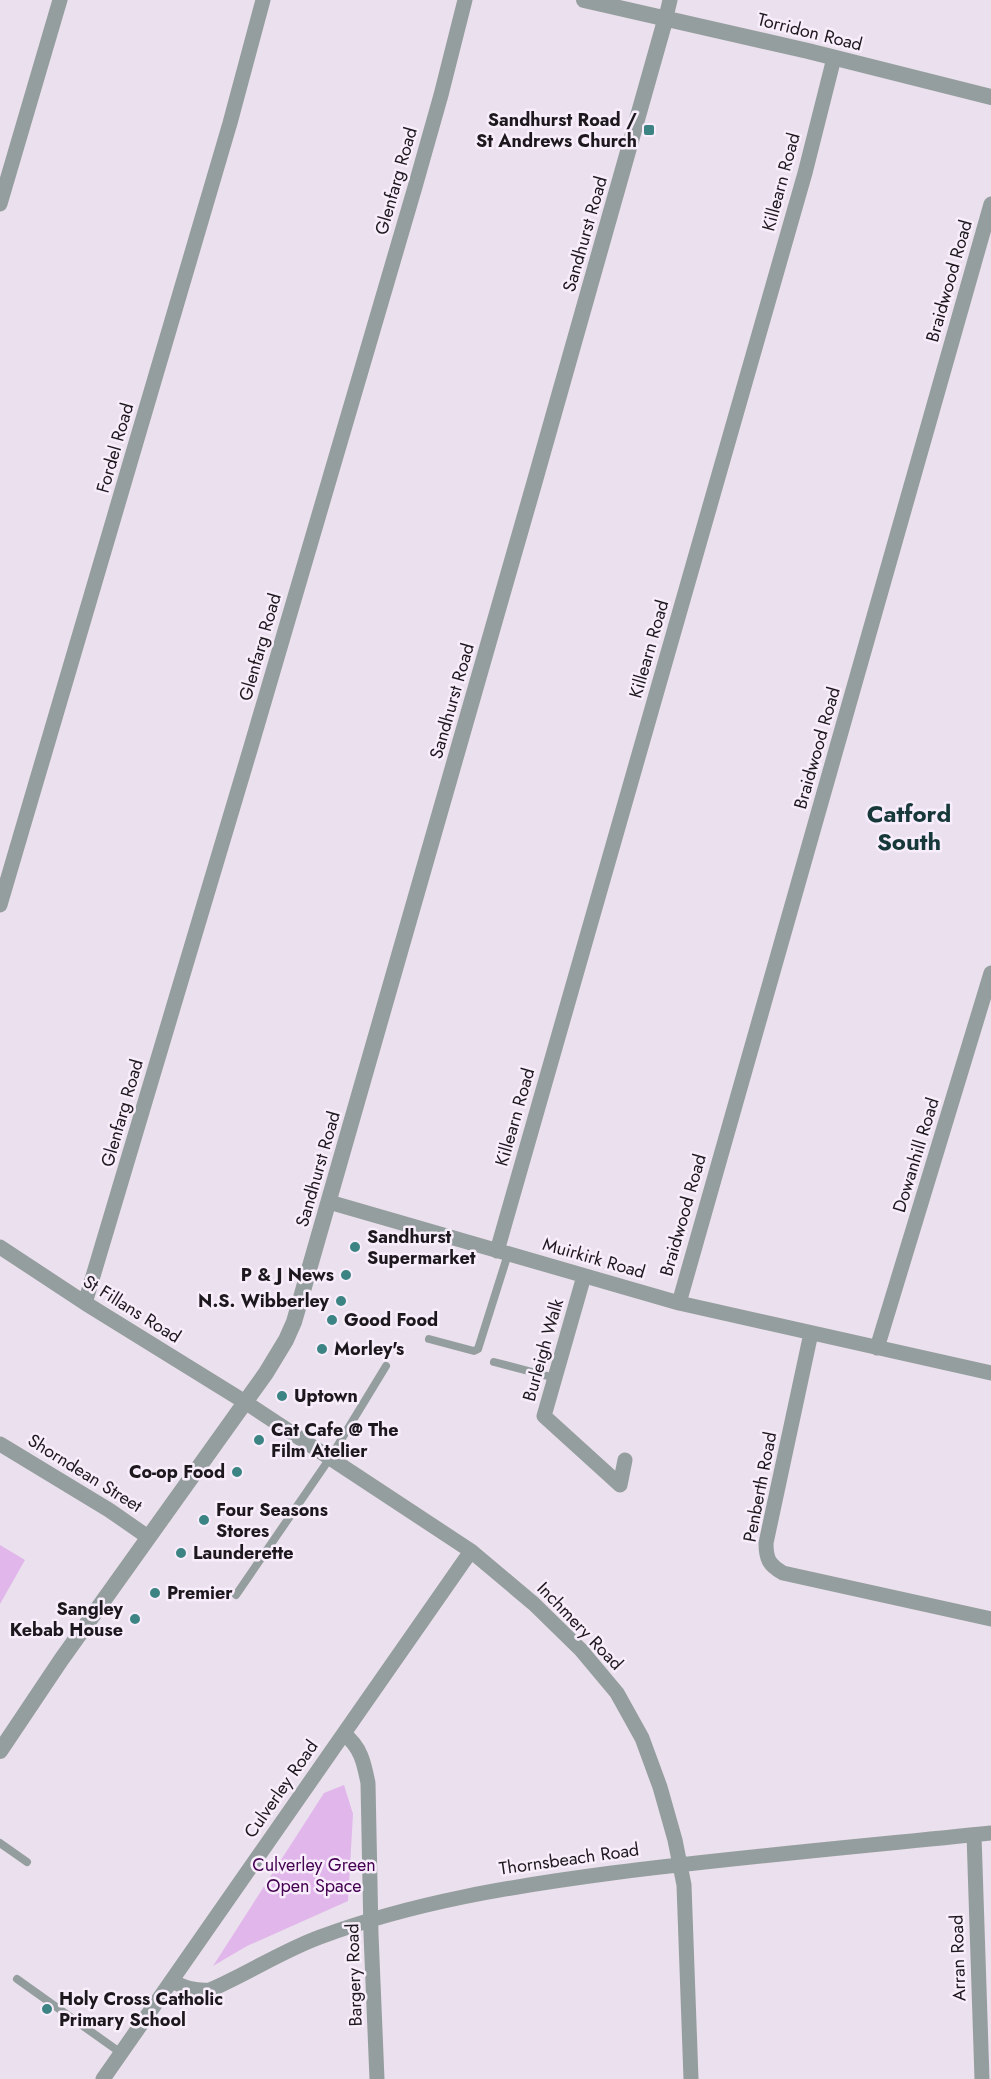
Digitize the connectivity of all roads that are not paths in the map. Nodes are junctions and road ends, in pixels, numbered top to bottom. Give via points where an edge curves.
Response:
1 (60, 0) edge
2 (264, 0) edge
3 (465, 0) edge
4 (584, 0) edge
5 (670, 0) edge
6 (666, 17) junction
7 (834, 58) junction
8 (991, 97) edge
9 (0, 204) edge
10 (991, 204) edge
11 (0, 905) edge
12 (991, 972) edge
13 (987, 997) edge
14 (330, 1202) junction
15 (0, 1247) edge
16 (503, 1252) junction
17 (584, 1276) junction
18 (85, 1303) junction
19 (679, 1303) junction
20 (811, 1333) junction
21 (429, 1339) dead end
22 (877, 1348) junction
23 (494, 1362) dead end
24 (386, 1366) dead end
25 (991, 1373) edge
26 (555, 1378) junction
27 (245, 1402) junction
28 (0, 1444) edge
29 (330, 1458) junction
30 (625, 1460) dead end
31 (148, 1537) junction
32 (471, 1551) junction
33 (237, 1595) dead end
34 (991, 1619) edge
35 (344, 1734) junction
36 (0, 1752) edge
37 (991, 1833) edge
38 (974, 1835) junction
39 (0, 1843) edge
40 (27, 1862) dead end
41 (679, 1864) junction
42 (371, 1921) junction
43 (17, 1979) dead end
44 (171, 1981) junction
45 (121, 2053) junction
46 (103, 2079) edge
47 (377, 2079) edge
48 (692, 2079) edge
49 (982, 2079) edge

1 - 9 street
2 - 11 street, Fordel Road
3 - 18 street, Glenfarg Road via 418,175
4 - 6 street, Torridon Road
5 - 6 street, Sandhurst Road
6 - 7 street, Torridon Road
6 - 14 street, Sandhurst Road
7 - 8 street, Torridon Road
7 - 16 street, Killearn Road
10 - 19 street, Braidwood Road
12 - 13 street, Dowanhill Road
13 - 22 street, Dowanhill Road
14 - 16 street, Muirkirk Road
14 - 27 street, Sandhurst Road via 290,1331 267,1373
15 - 18 street, St Fillans Road
16 - 17 street, Muirkirk Road
16 - 21 lane via 478,1349
17 - 19 street, Muirkirk Road
17 - 26 street, Burleigh Walk
18 - 27 street, St Fillans Road
19 - 20 street, Muirkirk Road
20 - 22 street, Muirkirk Road
20 - 34 street, Penberth Road via 766,1558 783,1573
22 - 25 street, Muirkirk Road
23 - 26 lane
24 - 29 lane
26 - 30 street, Burleigh Walk via 544,1416 620,1485
27 - 29 street, Inchmery Road
27 - 31 street, Sandhurst Road
28 - 31 street, Shorndean Street
29 - 32 street, Inchmery Road
29 - 33 lane
31 - 36 street, Sandhurst Road
32 - 35 street, Culverley Road
32 - 41 street, Inchmery Road via 534,1604 617,1693 642,1738 660,1788
35 - 42 street, Bargery Road via 358,1746 368,1783
35 - 44 street, Culverley Road
37 - 38 street, Thornsbeach Road
38 - 41 street, Thornsbeach Road
38 - 49 street, Arran Road
39 - 40 lane
41 - 42 street, Thornsbeach Road via 482,1892
41 - 48 street, Inchmery Road via 684,1885
42 - 44 street, Thornsbeach Road via 319,1937 210,1990 196,1991
42 - 47 street, Bargery Road
43 - 45 lane
44 - 45 street, Culverley Road
45 - 46 street, Culverley Road

